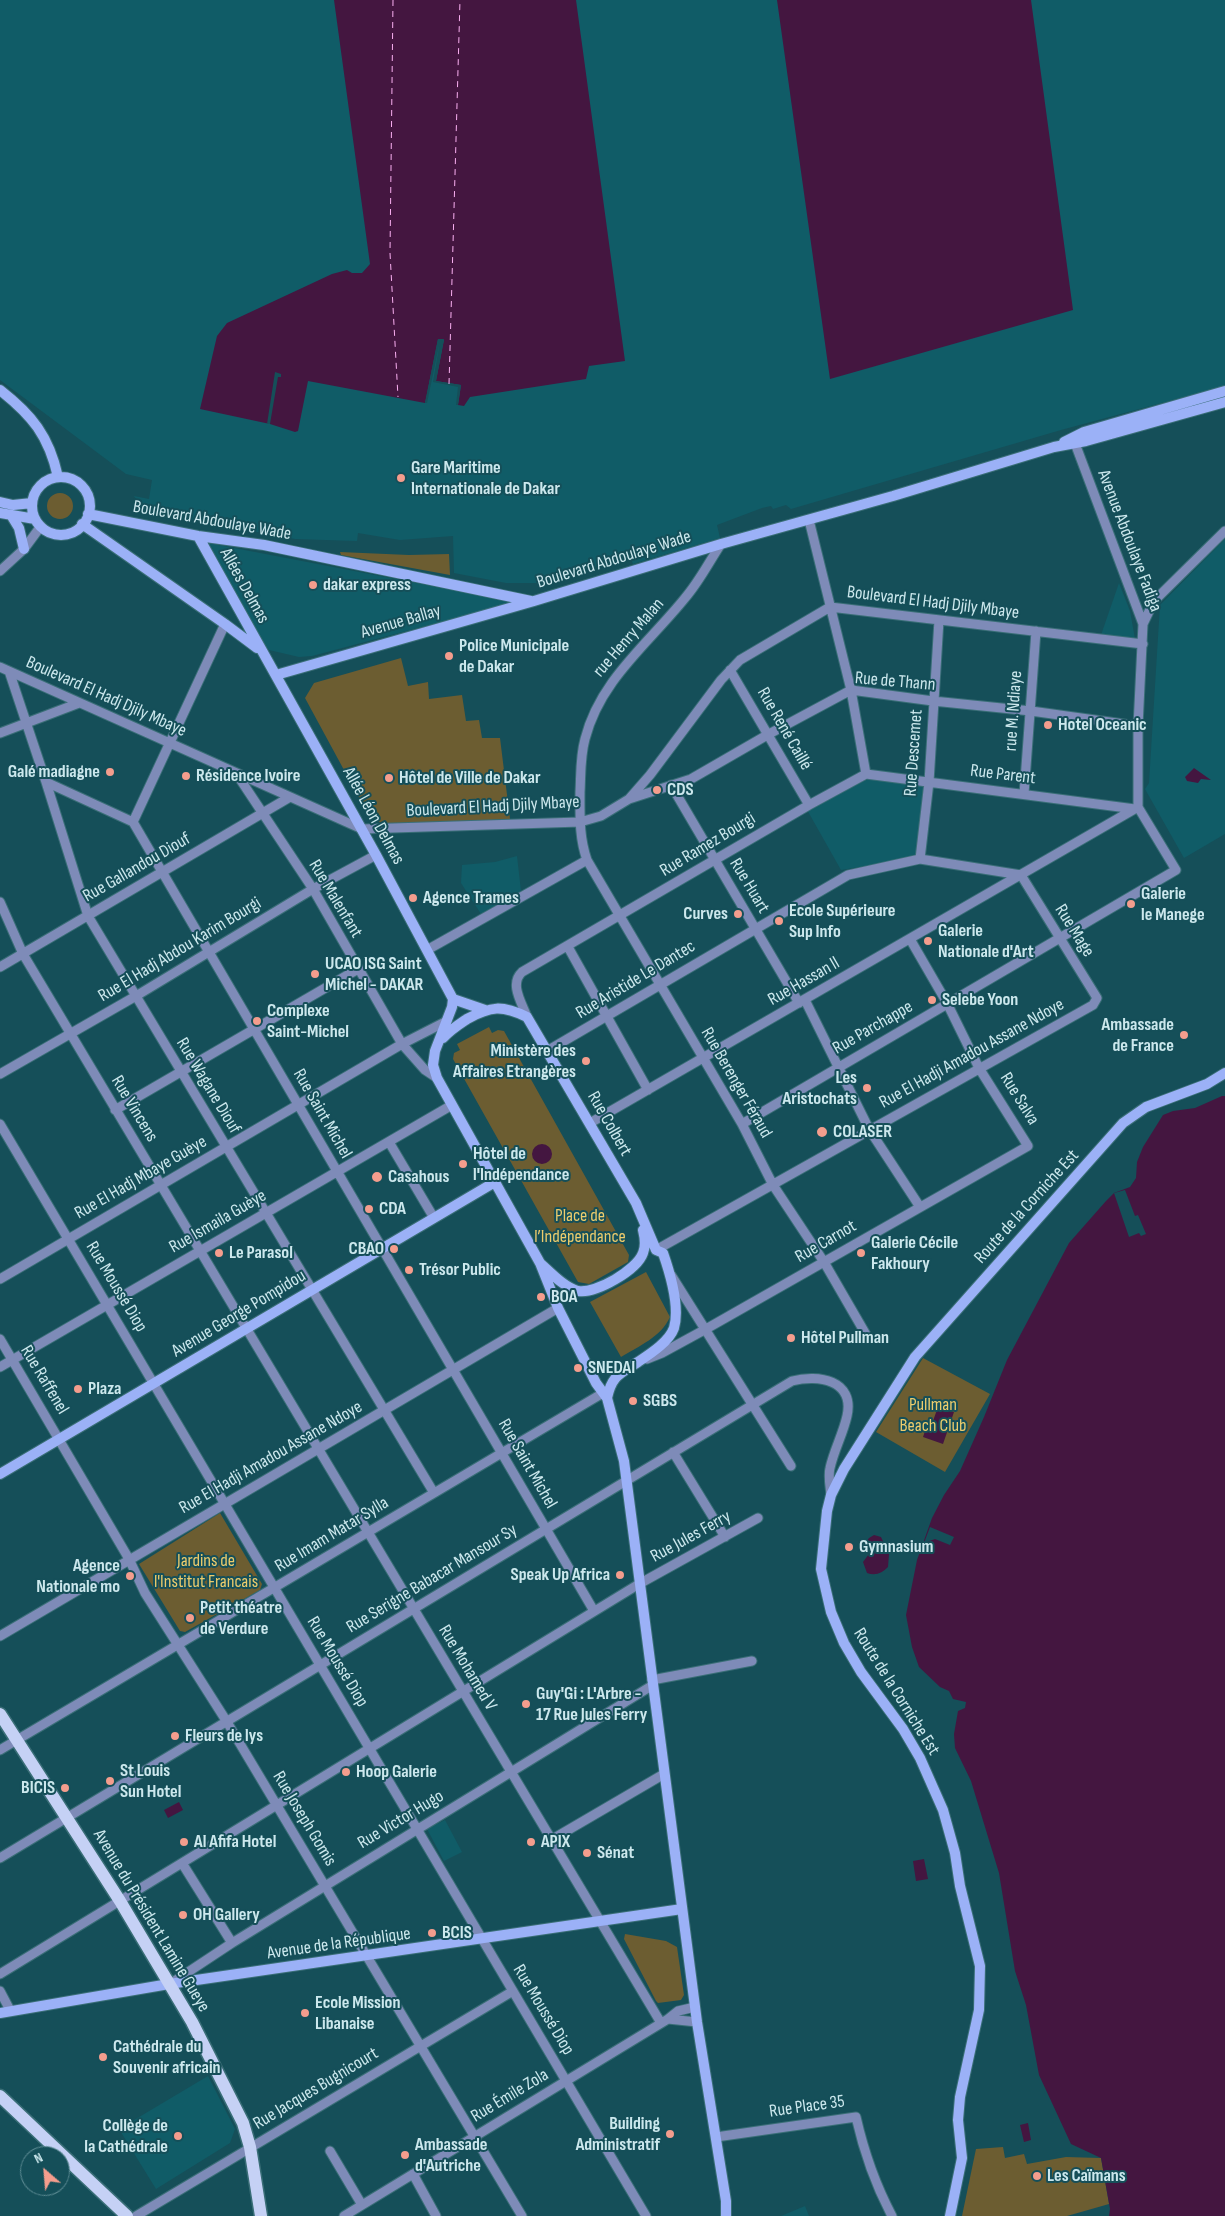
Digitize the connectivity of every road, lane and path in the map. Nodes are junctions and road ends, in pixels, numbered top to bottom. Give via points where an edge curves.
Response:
1 (0, 390) edge
2 (1225, 391) edge
3 (1225, 402) edge
4 (1073, 441) junction
5 (58, 477) junction
6 (0, 502) edge
7 (32, 502) junction
8 (0, 513) edge
9 (88, 514) junction
10 (11, 515) junction
11 (809, 520) junction
12 (38, 523) junction
13 (82, 524) junction
14 (1225, 531) edge
15 (198, 536) junction
16 (721, 544) junction
17 (24, 549) junction
18 (0, 571) edge
19 (534, 601) junction
20 (830, 607) junction
21 (939, 620) junction
22 (225, 624) junction
23 (1143, 624) junction
24 (1036, 631) junction
25 (1144, 644) junction
26 (261, 651) junction
27 (4, 669) edge
28 (730, 670) junction
29 (276, 675) junction
30 (851, 690) junction
31 (933, 702) junction
32 (79, 703) junction
33 (1030, 711) junction
34 (26, 723) junction
35 (1138, 726) junction
36 (0, 733) edge
37 (768, 734) junction
38 (170, 743) junction
39 (236, 773) junction
40 (866, 774) junction
41 (46, 782) junction
42 (929, 782) junction
43 (671, 785) junction
44 (1024, 794) junction
45 (290, 797) junction
46 (629, 799) junction
47 (809, 805) junction
48 (1136, 808) junction
49 (262, 813) junction
50 (133, 822) junction
51 (580, 822) junction
52 (362, 829) junction
53 (581, 842) joint
54 (376, 854) junction
55 (920, 859) junction
56 (587, 860) junction
57 (715, 860) junction
58 (162, 872) junction
59 (1021, 876) junction
60 (313, 889) junction
61 (0, 902) edge
62 (88, 916) junction
63 (620, 916) junction
64 (755, 928) junction
65 (1060, 938) junction
66 (910, 939) junction
67 (568, 947) junction
68 (427, 950) junction
69 (209, 952) junction
70 (23, 954) junction
71 (0, 967) edge
72 (358, 969) junction
73 (660, 984) junction
74 (136, 996) junction
75 (453, 999) junction
76 (802, 1001) junction
77 (947, 1004) junction
78 (1094, 1004) joint
79 (485, 1010) junction
80 (606, 1016) junction
81 (527, 1017) junction
82 (447, 1021) junction
83 (254, 1029) junction
84 (70, 1034) junction
85 (439, 1043) junction
86 (402, 1044) junction
87 (547, 1051) junction
88 (703, 1058) junction
89 (840, 1066) junction
90 (979, 1068) junction
91 (181, 1072) junction
92 (0, 1074) edge
93 (1225, 1074) edge
94 (437, 1078) junction
95 (648, 1090) junction
96 (298, 1105) junction
97 (452, 1105) junction
98 (115, 1110) junction
99 (590, 1123) junction
100 (0, 1124) edge
101 (742, 1124) junction
102 (869, 1129) junction
103 (389, 1142) junction
104 (1028, 1146) joint
105 (226, 1147) junction
106 (337, 1172) junction
107 (495, 1182) junction
108 (160, 1185) junction
109 (773, 1185) junction
110 (636, 1203) junction
111 (920, 1207) junction
112 (266, 1213) junction
113 (434, 1218) junction
114 (68, 1239) junction
115 (382, 1248) junction
116 (656, 1250) junction
117 (199, 1252) junction
118 (824, 1262) junction
119 (540, 1263) junction
120 (670, 1272) junction
121 (0, 1278) edge
122 (312, 1290) junction
123 (107, 1305) junction
124 (558, 1308) junction
125 (245, 1329) junction
126 (706, 1329) junction
127 (868, 1338) dead end
128 (0, 1339) edge
129 (13, 1360) junction
130 (638, 1362) junction
131 (0, 1367) edge
132 (453, 1369) junction
133 (154, 1383) junction
134 (605, 1396) junction
135 (752, 1404) junction
136 (384, 1410) junction
137 (60, 1438) junction
138 (317, 1449) junction
139 (673, 1452) junction
140 (502, 1453) junction
141 (791, 1466) dead end
142 (0, 1474) edge
143 (626, 1480) junction
144 (434, 1494) junction
145 (831, 1495) junction
146 (225, 1504) junction
147 (758, 1518) dead end
148 (546, 1529) junction
149 (367, 1533) junction
150 (725, 1537) junction
151 (130, 1559) junction
152 (639, 1584) junction
153 (274, 1588) junction
154 (413, 1610) junction
155 (594, 1612) junction
156 (0, 1636) edge
157 (178, 1645) junction
158 (752, 1661) dead end
159 (321, 1666) junction
160 (652, 1683) junction
161 (462, 1692) junction
162 (0, 1714) edge
163 (227, 1722) junction
164 (16, 1740) junction
165 (370, 1749) junction
166 (0, 1750) edge
167 (510, 1772) junction
168 (664, 1774) junction
169 (277, 1805) junction
170 (66, 1818) junction
171 (417, 1829) junction
172 (551, 1840) junction
173 (0, 1858) edge
174 (182, 1863) junction
175 (325, 1886) junction
176 (120, 1901) junction
177 (682, 1909) junction
178 (599, 1921) junction
179 (482, 1940) junction
180 (232, 1943) junction
181 (368, 1956) junction
182 (0, 1974) edge
183 (169, 1984) junction
184 (0, 1991) edge
185 (513, 1991) junction
186 (695, 2007) junction
187 (5, 2011) edge
188 (664, 2021) junction
189 (697, 2022) junction
190 (420, 2046) junction
191 (566, 2081) junction
192 (0, 2096) edge
193 (474, 2137) junction
194 (716, 2137) junction
195 (250, 2147) junction
196 (330, 2151) dead end
197 (414, 2174) junction
198 (362, 2205) junction
199 (127, 2216) edge
200 (136, 2216) edge
201 (260, 2216) edge
202 (344, 2216) edge
203 (436, 2216) edge
204 (522, 2216) edge
205 (646, 2216) edge
206 (726, 2216) edge
207 (892, 2216) edge
208 (950, 2216) edge

1 - 5 street via 37,425 54,456
2 - 4 street, Boulevard Abdoulaye Wade via 1084,432
3 - 4 street, Boulevard Abdoulaye Wade
4 - 11 street, Boulevard Abdoulaye Wade
4 - 23 street, Avenue Abdoulaye Fadiga
5 - 7 street via 43,483
5 - 9 street via 72,479 83,487 89,500
6 - 7 street via 13,505
7 - 12 street
8 - 10 street
9 - 13 street
9 - 15 street, Boulevard Abdoulaye Wade
10 - 12 street
10 - 17 street via 19,528
11 - 16 street, Boulevard Abdoulaye Wade
11 - 20 street
12 - 13 street via 49,532 59,534 74,531
12 - 17 street
13 - 22 street
14 - 23 street via 1154,601
15 - 19 street, Boulevard Abdoulaye Wade via 264,545
15 - 26 street, Allées Delmas
16 - 19 street, Boulevard Abdoulaye Wade
16 - 51 street, rue Henry Malan via 686,598 604,691 584,740
17 - 18 street
19 - 29 street, Avenue Ballay
20 - 21 street, Boulevard El Hadj Djily Mbaye
20 - 28 street, Boulevard El Hadj Djily Mbaye via 746,656
20 - 30 street
21 - 24 street, Boulevard El Hadj Djily Mbaye
21 - 31 street, Rue Descemet
22 - 26 street
22 - 38 street
23 - 25 street, Avenue Abdoulaye Fadiga
24 - 25 street, Boulevard El Hadj Djily Mbaye
24 - 33 street, rue M. Ndiaye
25 - 35 street, Avenue Abdoulaye Fadiga
26 - 29 street, Allée Léon Delmas
27 - 32 street, Boulevard El Hadj Djily Mbaye
27 - 34 street, Rue Wagane Diouf
28 - 37 street, Rue René Caillé
28 - 46 street, Boulevard El Hadj Djily Mbaye
29 - 52 street, Allée Léon Delmas
30 - 31 street, Rue de Thann
30 - 37 street, Rue de Thann
30 - 40 street
31 - 33 street, Rue de Thann
31 - 42 street, Rue Descemet
32 - 34 street
32 - 38 street, Boulevard El Hadj Djily Mbaye
33 - 35 street, Rue de Thann
33 - 44 street, rue M. Ndiaye
34 - 36 street
34 - 41 street, Rue Wagane Diouf
35 - 48 street, Avenue Abdoulaye Fadiga
37 - 43 street, Rue de Thann via 692,779
37 - 47 street, Rue René Caillé
38 - 39 street, Boulevard El Hadj Djily Mbaye
38 - 50 street
39 - 45 street, Boulevard El Hadj Djily Mbaye
39 - 49 street, Rue Malenfant
40 - 42 street, Rue Parent
40 - 47 street, Rue Ramez Bourgi
41 - 50 street
41 - 62 street, Rue Wagane Diouf
42 - 44 street, Rue Parent
42 - 55 street, Rue Descemet
43 - 46 street, Rue de Thann
43 - 57 street, Rue Huart
44 - 48 street, Rue Parent
45 - 49 street, Rue Gallandou Diouf
45 - 52 street, Boulevard El Hadj Djily Mbaye
46 - 51 street, Boulevard El Hadj Djily Mbaye via 602,816
47 - 57 street, Rue Ramez Bourgi
48 - 59 street, Rue Hassan ll
48 - 65 street, Rue Parchappe via 1176,870
49 - 58 street, Rue Gallandou Diouf
49 - 60 street, Rue Malenfant
50 - 58 street, Rue Saint Michel
51 - 52 street, Boulevard El Hadj Djily Mbaye
51 - 53 street, rue Henry Malan
52 - 54 street, Allée Léon Delmas
53 - 56 street, Rue Berenger Féraud
54 - 60 street, Rue El Hadj Abdou Karim Bourgi
54 - 68 street, Allée Léon Delmas
55 - 59 street, Rue Aristide Le Dantec
55 - 64 street, Rue Aristide Le Dantec via 848,875
56 - 63 street, Rue Berenger Féraud
56 - 68 street
57 - 63 street, Rue Ramez Bourgi
57 - 64 street, Rue Huart
58 - 62 street, Rue Gallandou Diouf
58 - 69 street, Rue Saint Michel
59 - 65 street, Rue Mage
59 - 66 street, Rue Hassan ll
60 - 69 street, Rue El Hadj Abdou Karim Bourgi
60 - 72 street, Rue Malenfant
61 - 70 street, Rue Vincens
62 - 70 street, Rue Gallandou Diouf
62 - 74 street, Rue Wagane Diouf
63 - 67 street, Rue Ramez Bourgi
63 - 73 street, Rue Berenger Féraud
64 - 73 street, Rue Aristide Le Dantec
64 - 76 street, Rue Huart
65 - 77 street, Rue Parchappe
65 - 78 street, Rue Mage via 1098,998
66 - 76 street, Rue Hassan ll
66 - 77 street, Rue Salva
67 - 80 street
67 - 81 street, Rue Ramez Bourgi via 522,972 516,980
68 - 75 street, Allée Léon Delmas
69 - 74 street, Rue El Hadj Abdou Karim Bourgi
69 - 83 street, Rue Saint Michel
70 - 71 street, Rue Gallandou Diouf
70 - 84 street, Rue Vincens
72 - 83 street
72 - 86 street, Rue Malenfant
73 - 80 street, Rue Aristide Le Dantec
73 - 88 street, Rue Berenger Féraud
74 - 84 street, Rue El Hadj Abdou Karim Bourgi
74 - 91 street, Rue Wagane Diouf
75 - 79 street
75 - 82 street
76 - 88 street, Rue Hassan ll
76 - 89 street, Rue Huart
77 - 89 street, Rue Parchappe
77 - 90 street, Rue Salva
78 - 90 street, Rue El Hadji Amadou Assane Ndoye
79 - 81 street via 504,1009
79 - 85 street via 454,1027
80 - 87 street, Rue Aristide Le Dantec
80 - 95 street
81 - 87 street, Rue Colbert
82 - 85 street
82 - 86 street, Rue El Hadj Mbaye Guèye
83 - 91 street
83 - 96 street, Rue Saint Michel
84 - 92 street, Rue El Hadj Abdou Karim Bourgi
84 - 98 street, Rue Vincens
85 - 94 street via 433,1060
86 - 94 street, Rue Malenfant via 425,1070
86 - 96 street, Rue El Hadj Mbaye Guèye
87 - 99 street, Rue Colbert
88 - 95 street, Rue Hassan ll
88 - 101 street, Rue Berenger Féraud
89 - 101 street, Rue Parchappe
89 - 102 street, Rue Huart
90 - 102 street, Rue El Hadji Amadou Assane Ndoye
90 - 104 street, Rue Salva
91 - 98 street
91 - 105 street, Rue Wagane Diouf
93 - 145 street, Route de la Corniche Est via 1146,1107 1123,1123 915,1357
94 - 97 street
95 - 99 street, Rue Hassan ll
96 - 105 street, Rue El Hadj Mbaye Guèye
96 - 106 street, Rue Saint Michel
97 - 103 street, Rue Ismaila Guèye
97 - 107 street
98 - 108 street, Rue Vincens
99 - 110 street, Rue Colbert
100 - 114 street, Rue Moussé Diop
101 - 109 street, Rue Berenger Féraud
102 - 109 street, Rue El Hadji Amadou Assane Ndoye
102 - 111 street, Rue Huart
103 - 106 street, Rue Ismaila Guèye
103 - 113 street
104 - 111 street, Rue Carnot
105 - 108 street, Rue El Hadj Mbaye Guèye
105 - 112 street, Rue Wagane Diouf
106 - 112 street, Rue Ismaila Guèye
106 - 115 street, Rue Saint Michel
107 - 113 street, Avenue George Pompidou
107 - 119 street
108 - 114 street, Rue El Hadj Mbaye Guèye
108 - 117 street, Rue Vincens
109 - 116 street, Rue El Hadji Amadou Assane Ndoye
109 - 118 street, Rue Berenger Féraud
110 - 116 street, Rue Colbert
110 - 119 street via 645,1244 639,1261 627,1272 600,1287 578,1291
111 - 118 street, Rue Carnot
112 - 117 street, Rue Ismaila Guèye
112 - 122 street, Rue Wagane Diouf
113 - 115 street, Avenue George Pompidou
114 - 121 street, Rue El Hadj Mbaye Guèye
114 - 123 street, Rue Moussé Diop
115 - 122 street, Avenue George Pompidou
115 - 132 street, Rue Saint Michel
116 - 120 street, Rue Colbert via 663,1253
117 - 123 street, Rue Ismaila Guèye
117 - 125 street, Rue Vincens
118 - 126 street, Rue Carnot
118 - 127 street, Rue Berenger Féraud
119 - 124 street
120 - 126 street
120 - 130 street via 674,1329 661,1345
122 - 125 street, Avenue George Pompidou
122 - 136 street, Rue Wagane Diouf
123 - 129 street, Rue Ismaila Guèye
123 - 133 street, Rue Moussé Diop
124 - 132 street, Rue El Hadji Amadou Assane Ndoye
124 - 134 street
125 - 133 street, Avenue George Pompidou
125 - 138 street, Rue Mohamed V
126 - 130 street, Rue Carnot
126 - 135 street
128 - 129 street, Rue Raffenel
129 - 131 street, Rue Ismaila Guèye
129 - 137 street, Rue Raffenel
130 - 134 street via 618,1374
132 - 136 street, Rue El Hadji Amadou Assane Ndoye
132 - 140 street, Rue Saint Michel
133 - 137 street, Avenue George Pompidou
133 - 146 street, Rue Moussé Diop
134 - 140 street, Rue Imam Matar Sylla
134 - 143 street via 624,1461
135 - 139 street, Rue Serigne Babacar Mansour Sy
135 - 141 street
135 - 145 street, Rue Serigne Babacar Mansour Sy via 792,1381 806,1377 836,1384 846,1399 847,1416 830,1467
136 - 138 street, Rue El Hadji Amadou Assane Ndoye
136 - 144 street, Rue Wagane Diouf
137 - 142 street, Avenue George Pompidou
137 - 151 street, Rue Joseph Gomis
138 - 146 street, Rue El Hadji Amadou Assane Ndoye
138 - 149 street, Rue Mohamed V
139 - 143 street, Rue Serigne Babacar Mansour Sy
139 - 150 street
140 - 144 street, Rue Imam Matar Sylla
140 - 148 street, Rue Saint Michel
143 - 148 street, Rue Serigne Babacar Mansour Sy
143 - 152 street
144 - 149 street, Rue Imam Matar Sylla
145 - 208 street, Route de la Corniche Est via 821,1569 831,1612 861,1672 920,1758 943,1810 980,1966 979,2010 960,2097 958,2120 962,2158
146 - 151 street, Rue El Hadji Amadou Assane Ndoye
146 - 153 street, Rue Moussé Diop
147 - 150 street, Rue Jules Ferry
148 - 154 street, Rue Serigne Babacar Mansour Sy
148 - 155 street, Rue Saint Michel
149 - 153 street, Rue Imam Matar Sylla
149 - 154 street, Rue Mohamed V
150 - 152 street, Rue Jules Ferry
151 - 156 street, Rue El Hadji Amadou Assane Ndoye
151 - 157 street, Rue Joseph Gomis via 145,1592
152 - 155 street, Rue Jules Ferry
152 - 160 street
153 - 157 street, Rue Imam Matar Sylla
153 - 159 street, Rue Moussé Diop
154 - 159 street, Rue Serigne Babacar Mansour Sy
154 - 161 street, Rue Mohamed V
155 - 161 street, Rue Jules Ferry
157 - 163 street, Rue Joseph Gomis
157 - 164 street, Rue Imam Matar Sylla
158 - 160 street
159 - 163 street, Rue Serigne Babacar Mansour Sy
159 - 165 street, Rue Moussé Diop
160 - 167 street, Rue Victor Hugo
160 - 168 street
161 - 165 street, Rue Jules Ferry
161 - 167 street, Rue Mohamed V
162 - 164 main road, Avenue du Président Lamine Gueye
163 - 169 street, Rue Joseph Gomis
163 - 170 street, Rue Serigne Babacar Mansour Sy
164 - 166 street, Rue Imam Matar Sylla
164 - 170 main road, Avenue du Président Lamine Gueye
165 - 169 street, Rue Jules Ferry
165 - 171 street, Rue Moussé Diop
167 - 171 street, Rue Victor Hugo
167 - 172 street, Rue Mohamed V
168 - 172 street
168 - 177 street
169 - 174 street, Rue Jules Ferry
169 - 175 street, Rue Joseph Gomis
170 - 173 street, Rue Serigne Babacar Mansour Sy
170 - 176 main road, Avenue du Président Lamine Gueye
171 - 175 street, Rue Victor Hugo
171 - 179 street, Rue Moussé Diop
172 - 178 street, Rue Mohamed V
174 - 176 street, Rue Jules Ferry
174 - 180 street
175 - 180 street, Rue Victor Hugo
175 - 181 street, Rue Joseph Gomis
176 - 182 street, Rue Jules Ferry
176 - 183 main road, Avenue du Président Lamine Gueye
177 - 178 street, Avenue de la République
177 - 186 street
178 - 179 street, Avenue de la République
178 - 188 street, Rue Mohamed V
179 - 181 street, Avenue de la République
179 - 185 street, Rue Moussé Diop
180 - 183 street, Rue Victor Hugo
181 - 183 street, Avenue de la République
181 - 190 street, Rue Joseph Gomis
183 - 187 street, Avenue de la République
183 - 195 main road, Avenue du Président Lamine Gueye via 243,2123
184 - 187 street
185 - 190 street, Rue Jacques Bugnicourt
185 - 191 street, Rue Moussé Diop
186 - 188 street, Rue Émile Zola via 678,2011
186 - 189 street
188 - 189 street
188 - 191 street, Rue Émile Zola
189 - 194 street
190 - 193 street, Rue Joseph Gomis
190 - 195 street, Rue Jacques Bugnicourt
191 - 193 street, Rue Émile Zola
191 - 205 street, Rue Moussé Diop
192 - 199 main road
193 - 197 street, Rue Émile Zola
193 - 204 street, Rue Joseph Gomis
194 - 206 street
194 - 207 street, Rue Place 35 via 856,2117 876,2186
195 - 200 street, Rue Jacques Bugnicourt
195 - 201 main road, Avenue du Président Lamine Gueye
196 - 198 street
197 - 198 street, Rue Émile Zola
197 - 203 street
198 - 202 street, Rue Émile Zola

